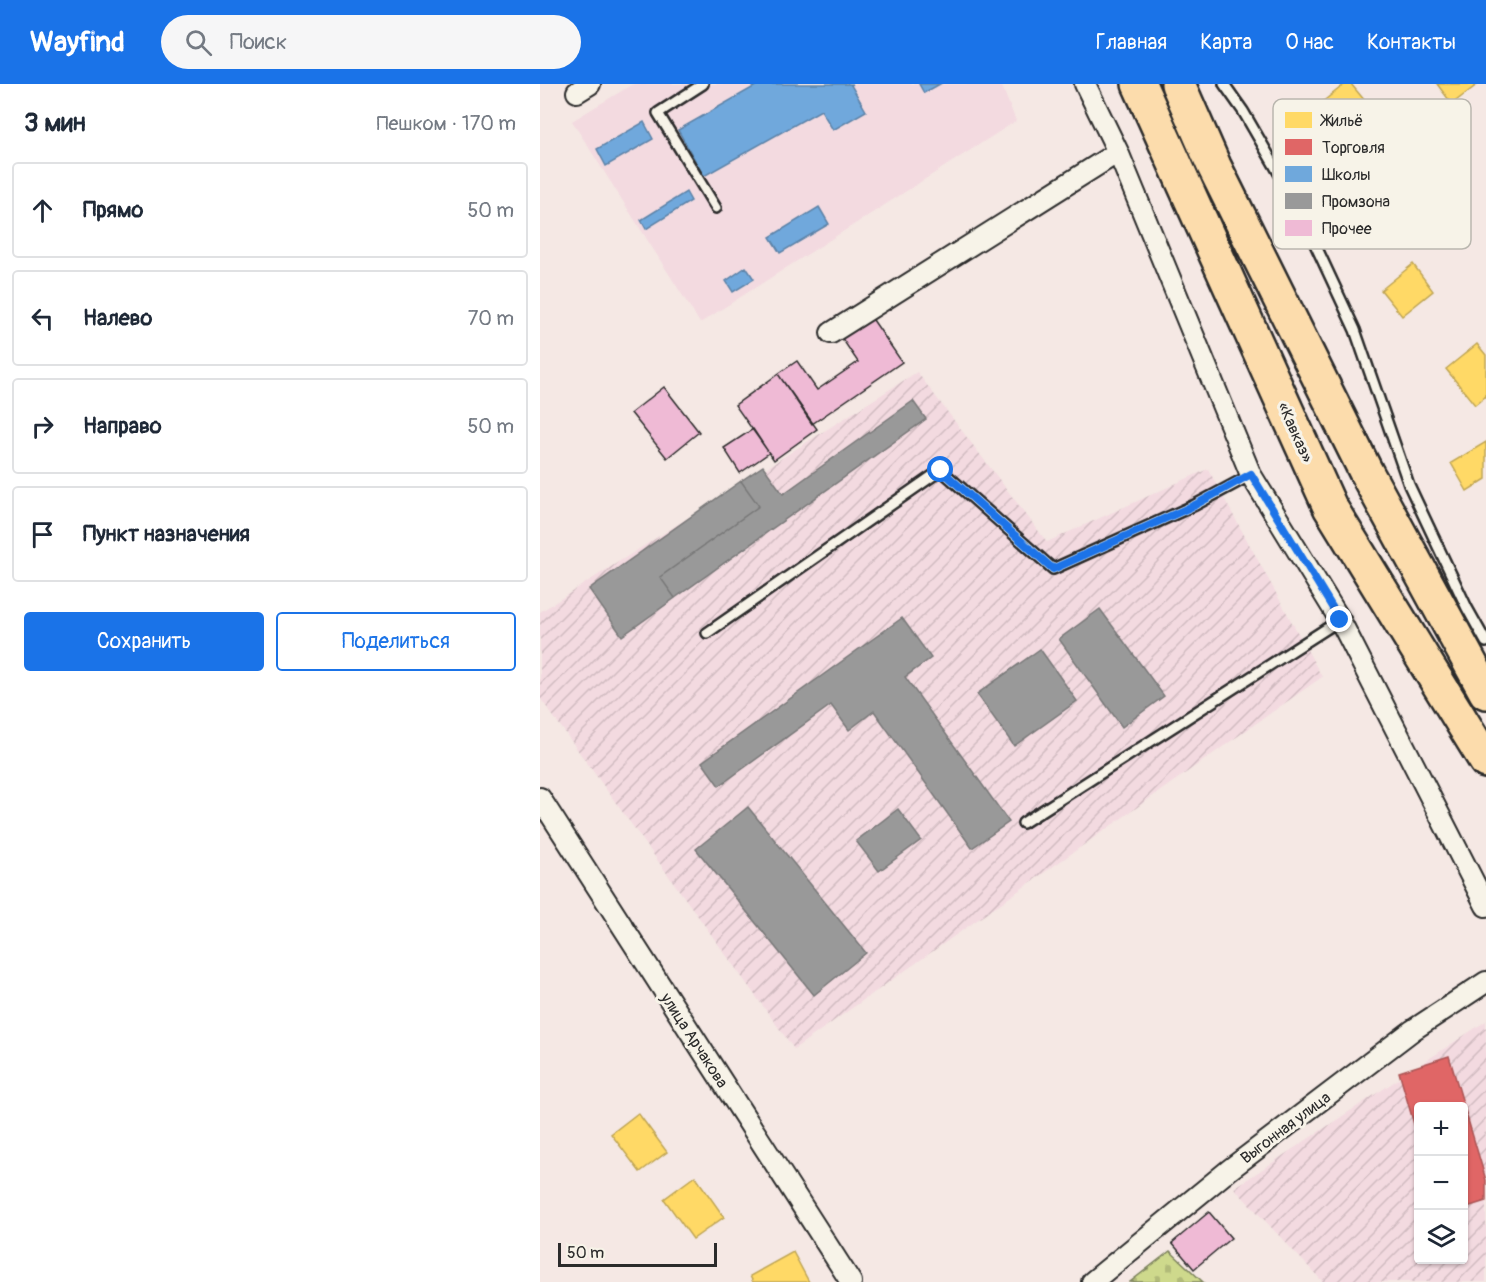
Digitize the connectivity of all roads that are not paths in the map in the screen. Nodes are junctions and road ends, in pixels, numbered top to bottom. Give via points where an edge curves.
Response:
1 (703, 84) edge
2 (1085, 84) edge
3 (1139, 84) edge
4 (1178, 84) edge
5 (1224, 84) edge
6 (1118, 152) junction
7 (1273, 163) edge
8 (716, 208) dead end
9 (1317, 249) edge
10 (831, 333) dead end
11 (1251, 474) junction
12 (1340, 620) junction
13 (707, 633) dead end
14 (1486, 642) edge
15 (1486, 692) edge
16 (1486, 761) edge
17 (540, 798) edge
18 (1023, 823) dead end
19 (1486, 906) edge
20 (1486, 982) edge
21 (851, 1282) edge
22 (1092, 1282) edge

1 - 8 lane via 658,113
2 - 6 street
3 - 16 highway, «Кавказ» via 1330,507
4 - 15 highway via 1214,166 1366,472
5 - 7 lane
6 - 10 street
6 - 11 street
9 - 14 lane via 1355,330 1409,485
11 - 12 street
11 - 13 lane via 1195,505 1053,569 941,470
12 - 18 lane
12 - 19 street
17 - 21 street, улица Арчакова
20 - 22 street, Выгонная улица via 1385,1051 1229,1170

